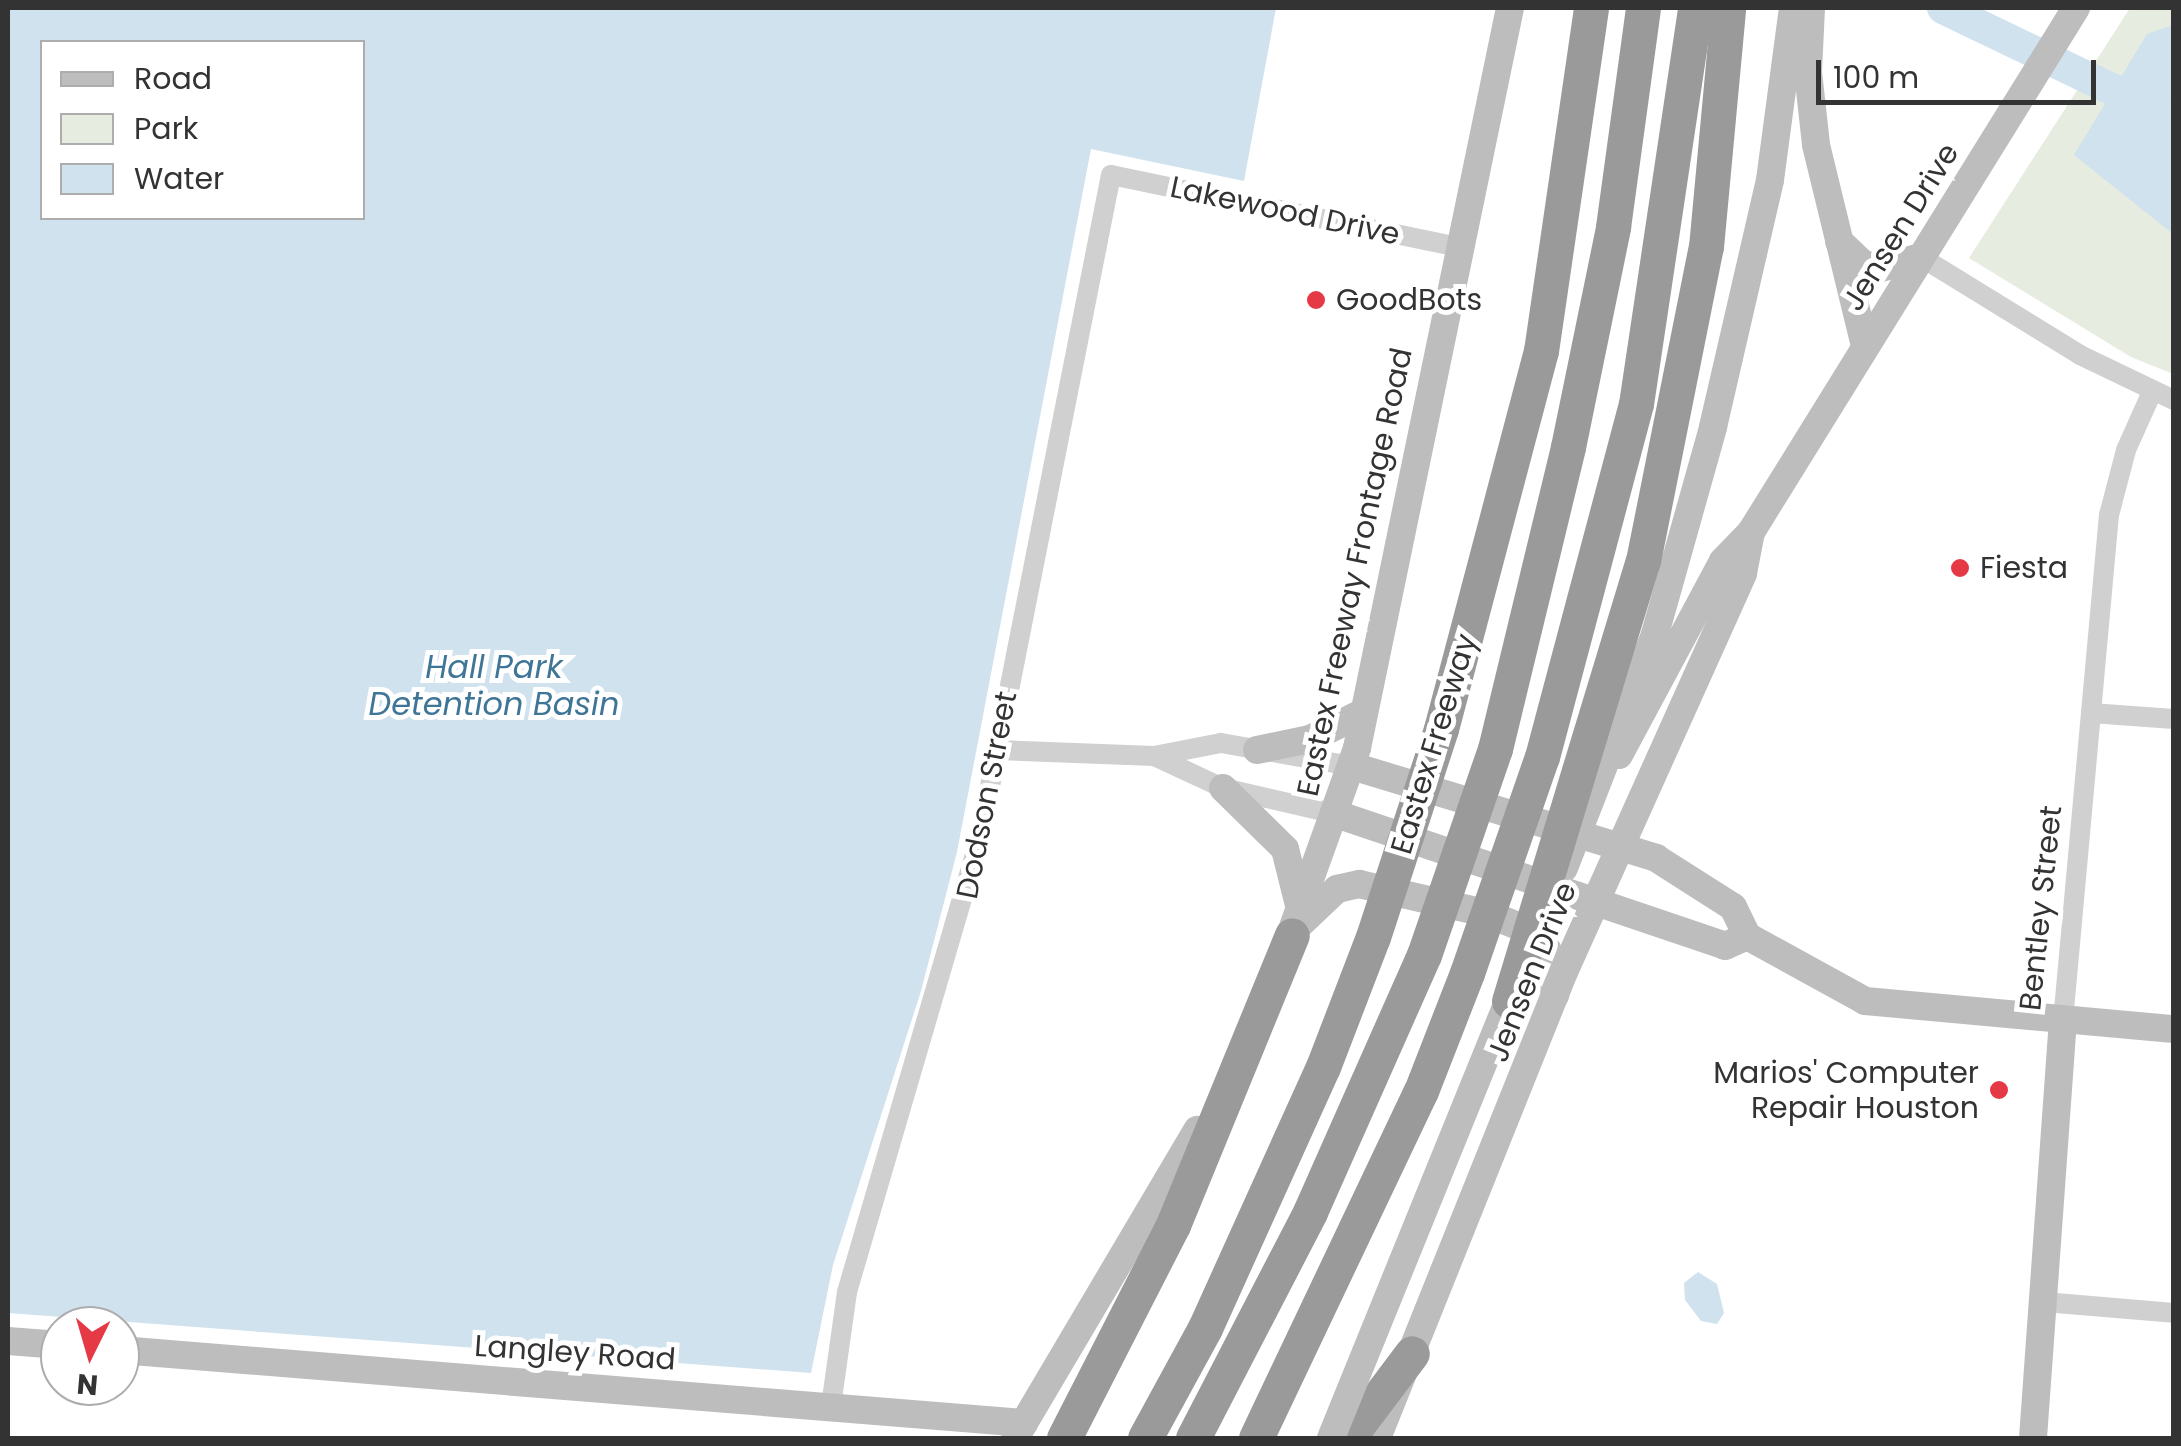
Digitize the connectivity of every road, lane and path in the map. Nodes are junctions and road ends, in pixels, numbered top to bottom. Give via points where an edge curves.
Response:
1 (1510, 8) edge
2 (1591, 8) edge
3 (1643, 8) edge
4 (1695, 8) edge
5 (1728, 8) edge
6 (1793, 8) edge
7 (1811, 8) edge
8 (2076, 8) edge
9 (1798, 69) junction
10 (1111, 175) joint
11 (1837, 239) junction
12 (1460, 247) junction
13 (1921, 257) junction
14 (1865, 346) junction
15 (2152, 392) junction
16 (2174, 400) edge
17 (1751, 532) junction
18 (1364, 712) junction
19 (2091, 714) junction
20 (2174, 719) edge
21 (996, 750) junction
22 (1257, 750) junction
23 (1154, 756) junction
24 (1352, 766) junction
25 (1224, 788) junction
26 (1336, 814) junction
27 (1572, 833) junction
28 (1620, 844) junction
29 (1594, 902) junction
30 (1296, 926) junction
31 (1747, 936) junction
32 (1555, 997) junction
33 (1509, 1001) junction
34 (2062, 1021) junction
35 (2174, 1029) edge
36 (2044, 1302) junction
37 (2174, 1312) edge
38 (8, 1341) edge
39 (40, 1343) edge
40 (140, 1352) edge
41 (1412, 1353) junction
42 (831, 1406) junction
43 (1020, 1431) edge
44 (1064, 1438) edge
45 (1144, 1438) edge
46 (1193, 1438) edge
47 (1256, 1438) edge
48 (1331, 1438) edge
49 (1348, 1438) edge
50 (1377, 1438) edge
51 (2032, 1438) edge

1 - 12 main road, Eastex Freeway Frontage Road
2 - 45 highway, Eastex Freeway, bridge via 1541,351 1446,710 1323,1067 1220,1294
3 - 46 highway, bridge via 1613,227 1495,749 1424,956 1310,1212
4 - 47 highway, bridge via 1636,404 1542,757 1421,1091
5 - 33 highway, bridge via 1706,247 1643,561
6 - 9 main road
7 - 9 main road
8 - 13 main road, Jensen Drive
9 - 11 main road
9 - 33 main road, bridge via 1713,427 1655,634
10 - 12 street, Lakewood Drive
10 - 21 street, Dodson Street
11 - 13 main road via 1863,264 1881,268
11 - 14 main road
12 - 18 main road, Eastex Freeway Frontage Road
13 - 14 main road, Jensen Drive
13 - 15 street
14 - 17 main road, Jensen Drive
15 - 16 street
15 - 19 street, Bentley Street via 2126,450 2109,515
17 - 27 main road, Jensen Drive via 1723,562
17 - 28 main road, Jensen Drive via 1743,573
18 - 22 main road via 1310,739
18 - 24 main road, Eastex Freeway Frontage Road
19 - 20 street
19 - 34 street, Bentley Street
21 - 23 street
21 - 42 street, Dodson Street via 961,920 847,1292
22 - 23 street via 1220,743
22 - 24 street
23 - 25 street
24 - 26 main road, Eastex Freeway Frontage Road
24 - 27 main road
25 - 26 street
25 - 30 main road via 1285,848
26 - 29 main road
26 - 30 main road, Eastex Freeway Frontage Road
27 - 28 main road
28 - 29 main road, Jensen Drive
28 - 31 main road via 1656,858 1734,908
29 - 31 main road via 1726,946
29 - 32 main road, Jensen Drive
30 - 32 main road via 1336,889 1392,888 1530,930 1547,949
30 - 43 main road, Eastex Freeway Frontage Road via 1193,1138
30 - 44 highway via 1173,1226
31 - 34 main road via 1865,1001
32 - 41 main road, Jensen Drive
33 - 48 main road, bridge
34 - 35 main road
34 - 36 main road, Bentley Street
36 - 37 street
36 - 51 main road, Bentley Street
38 - 39 main road
40 - 42 main road, Langley Road
41 - 49 highway
41 - 50 main road, Jensen Drive
42 - 43 main road, Langley Road

